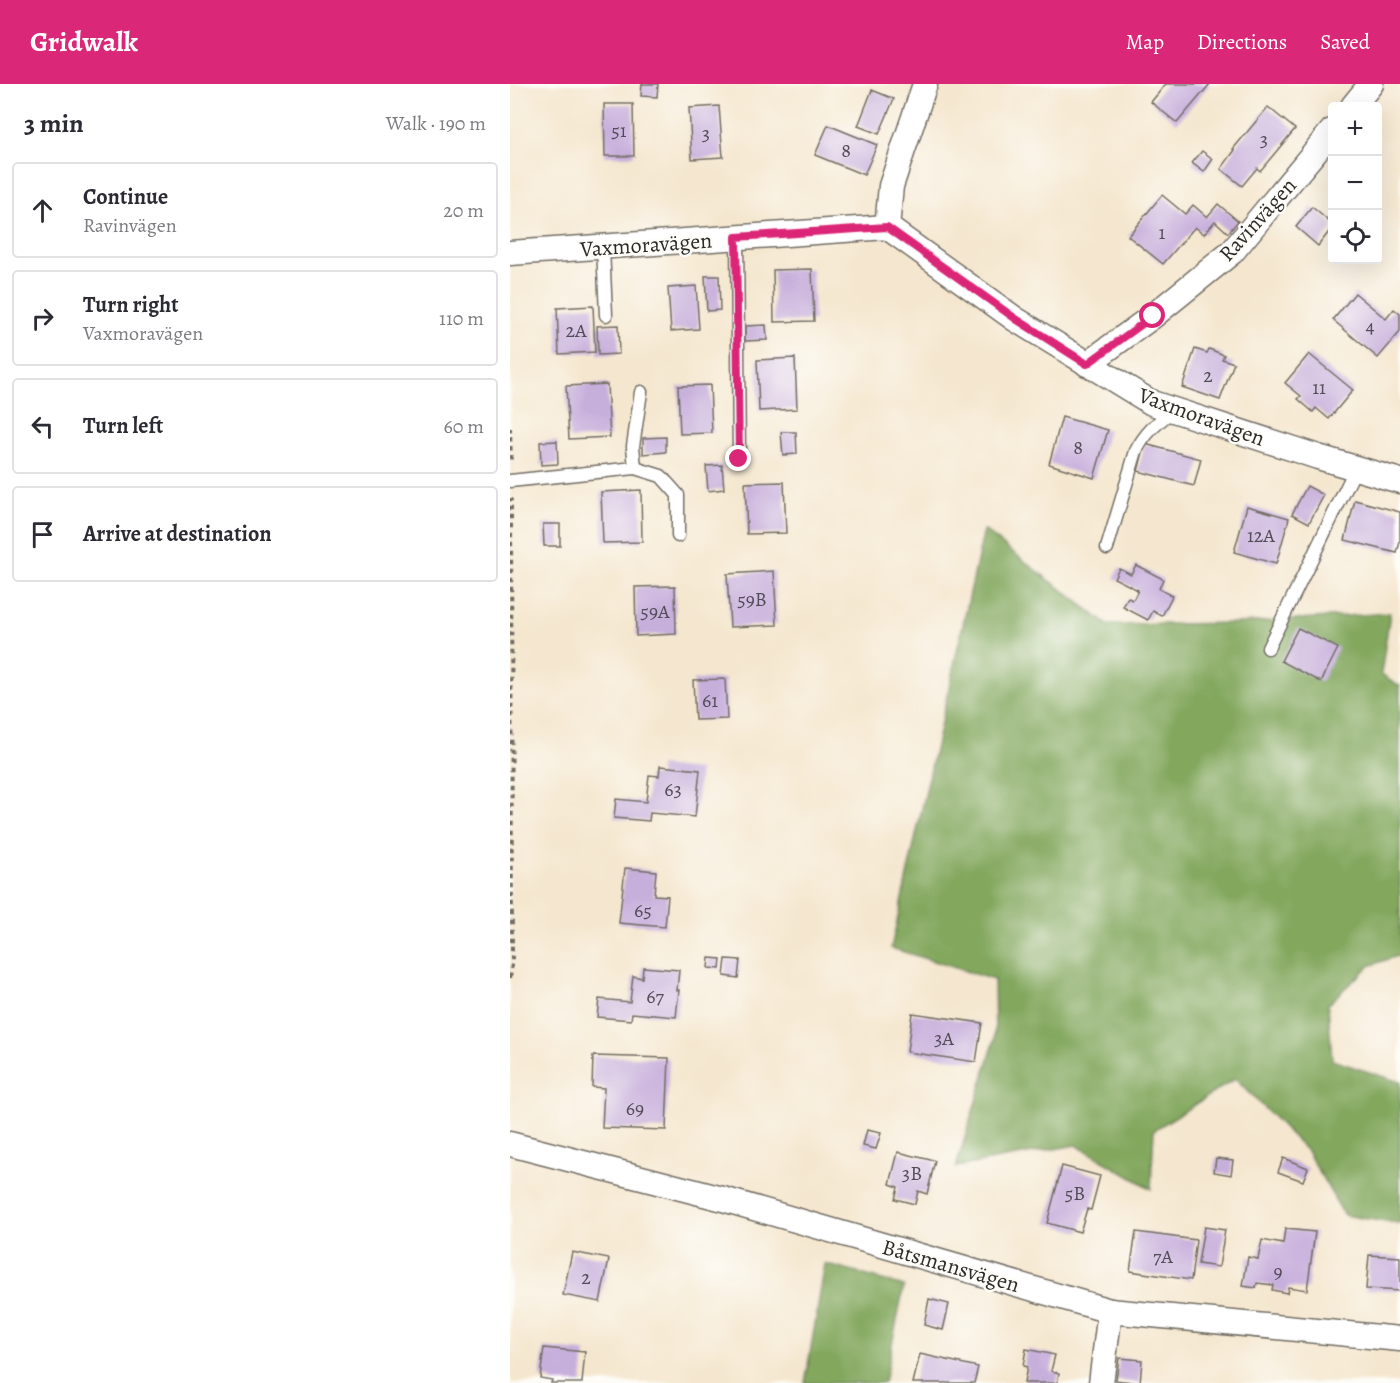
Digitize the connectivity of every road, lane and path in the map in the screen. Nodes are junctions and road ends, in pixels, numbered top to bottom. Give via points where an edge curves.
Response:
1 (925, 84) edge
2 (1371, 84) edge
3 (1356, 102) edge
4 (1328, 136) edge
5 (887, 227) junction
6 (736, 237) junction
7 (603, 247) junction
8 (510, 253) edge
9 (606, 315) dead end
10 (1087, 364) junction
11 (640, 392) dead end
12 (1173, 410) junction
13 (510, 428) edge
14 (739, 459) dead end
15 (634, 468) junction
16 (1356, 468) junction
17 (511, 481) edge
18 (1400, 481) edge
19 (678, 536) dead end
20 (1107, 548) dead end
21 (1268, 648) dead end
22 (510, 978) edge
23 (510, 1144) edge
24 (1110, 1311) junction
25 (1400, 1339) edge
26 (1101, 1383) edge

1 - 5 street via 891,186
2 - 3 street
4 - 10 street, Ravinvägen via 1232,252
5 - 6 street, Vaxmoravägen
5 - 10 street, Vaxmoravägen
6 - 7 street, Vaxmoravägen
6 - 14 lane
7 - 8 street, Vaxmoravägen
7 - 9 lane
10 - 12 street, Vaxmoravägen via 1152,403
11 - 15 lane
12 - 16 street, Vaxmoravägen
12 - 20 lane via 1139,445
13 - 17 path
15 - 17 lane
15 - 19 lane via 661,476 678,495
16 - 18 street, Vaxmoravägen
16 - 21 lane
17 - 22 path
23 - 24 street, Båtsmansvägen via 723,1199
24 - 25 street, Båtsmansvägen
24 - 26 street

